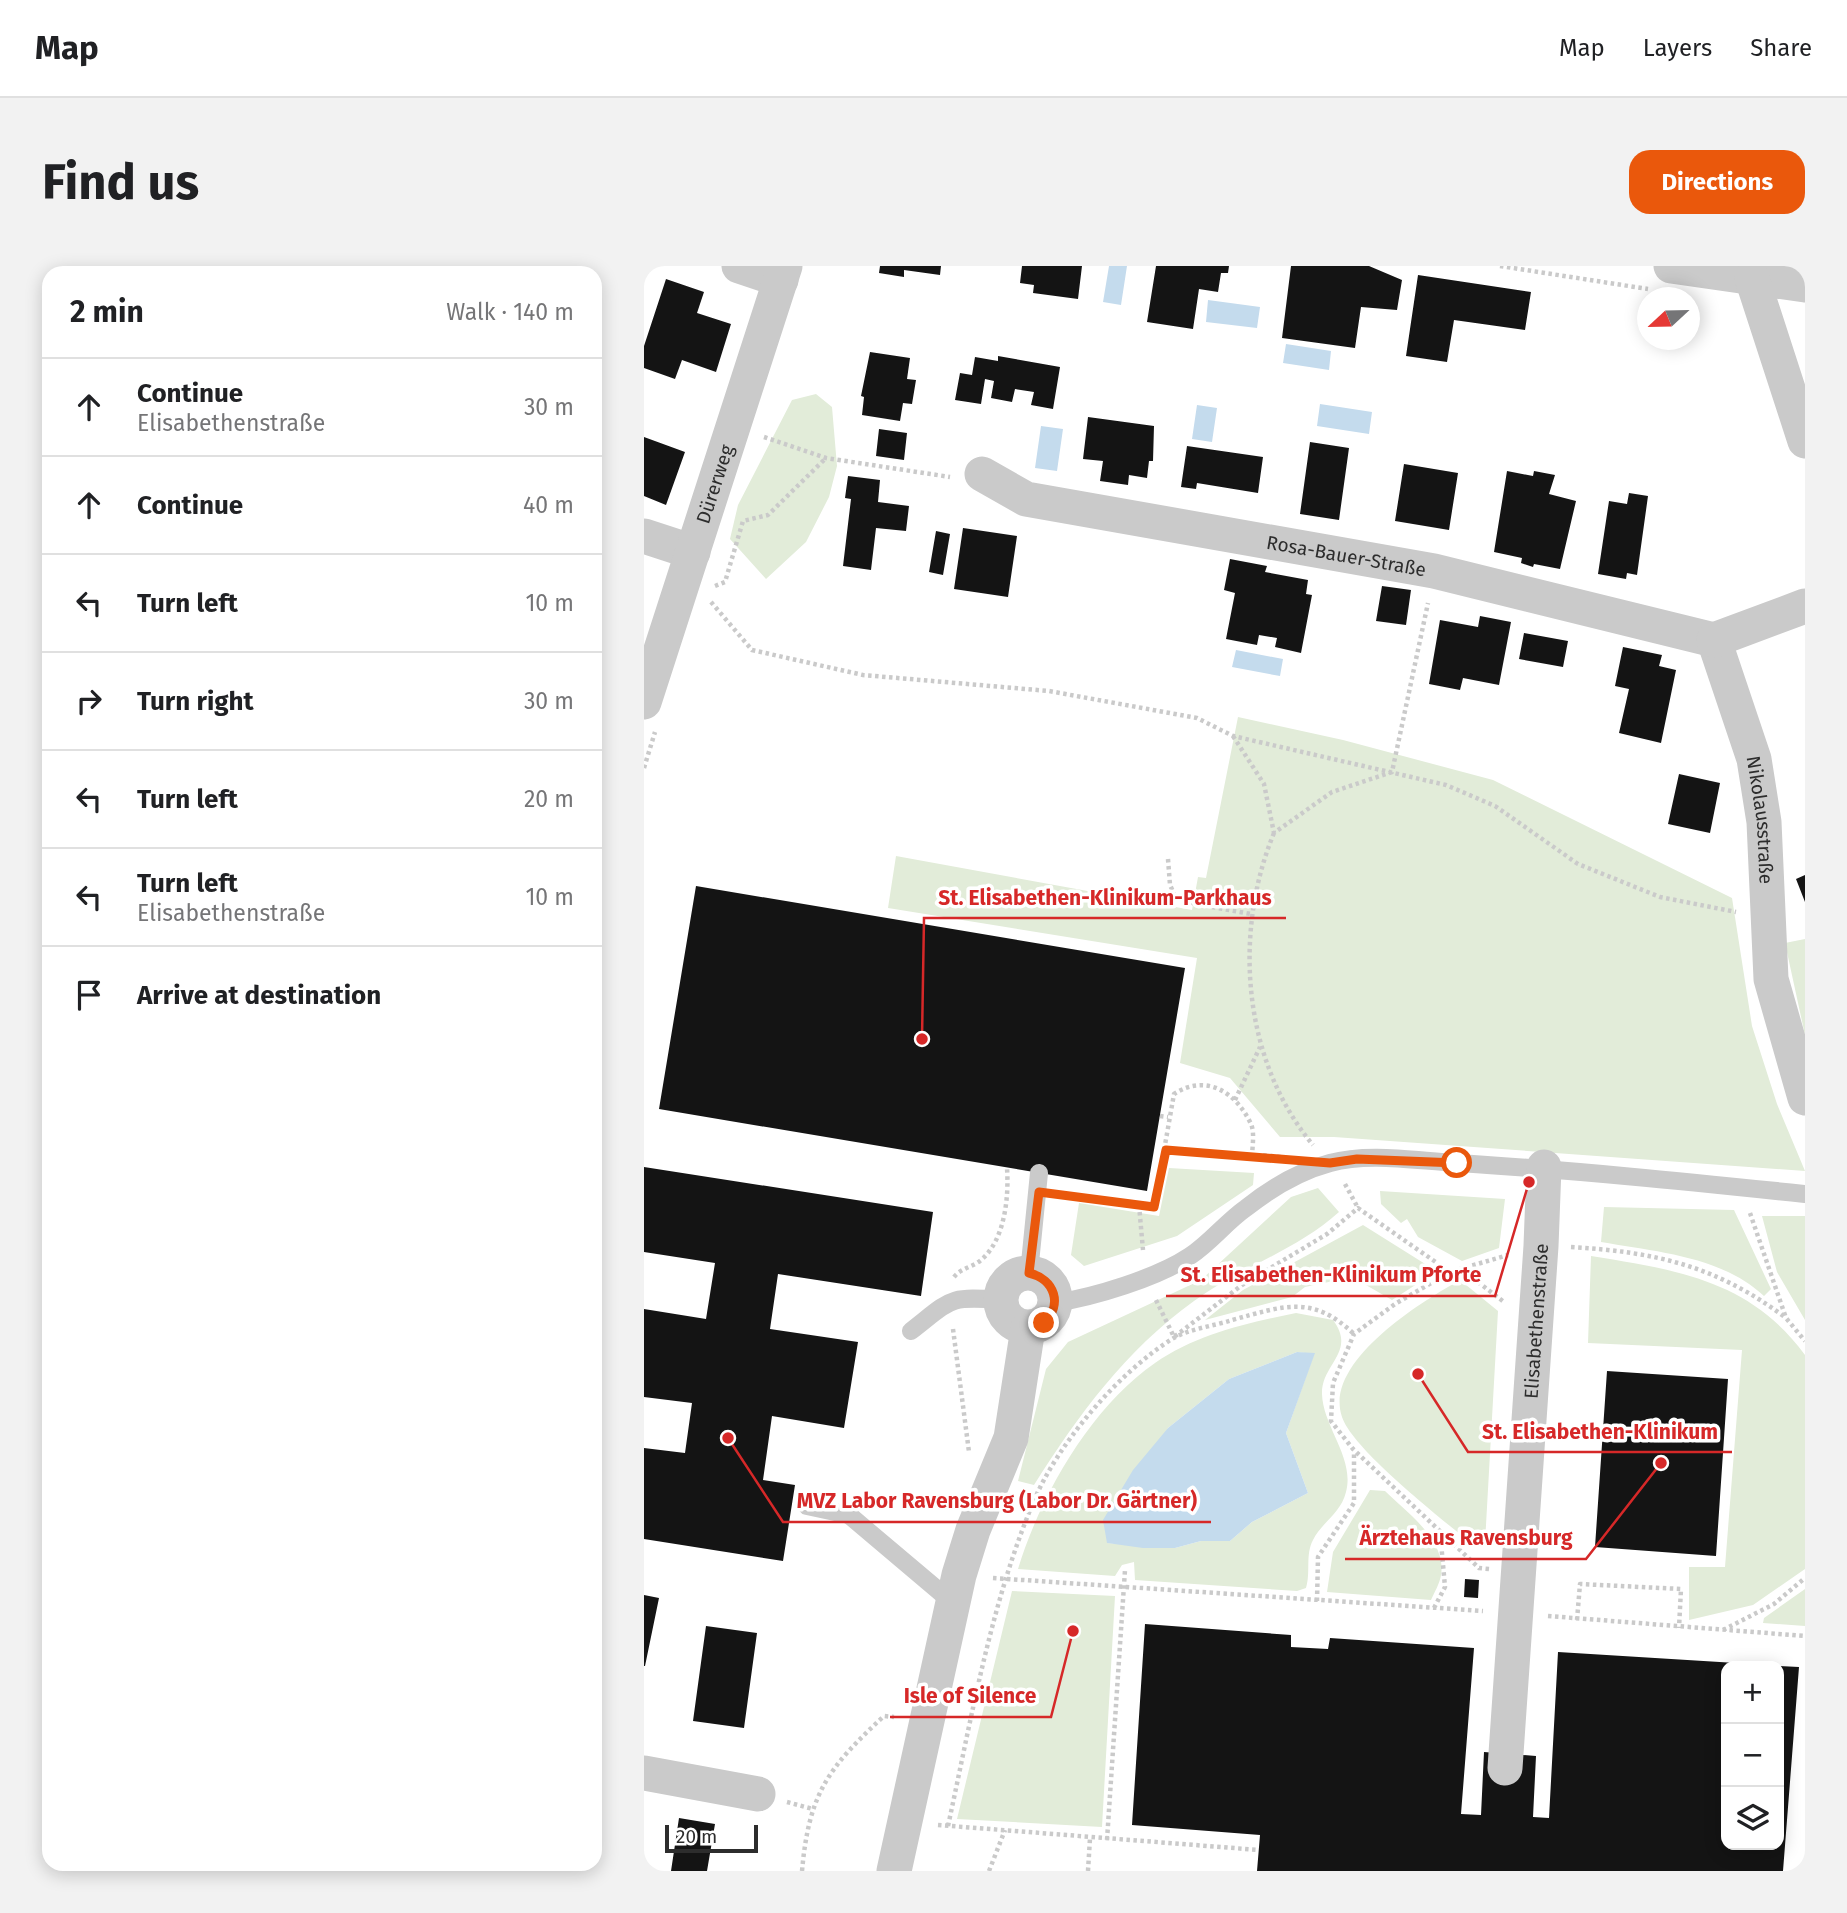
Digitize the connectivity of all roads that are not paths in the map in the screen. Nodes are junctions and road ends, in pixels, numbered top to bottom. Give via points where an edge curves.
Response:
1 (739, 266) edge
2 (783, 273) edge
3 (1663, 278) edge
4 (1752, 278) junction
5 (1805, 285) edge
6 (1805, 441) edge
7 (982, 474) road end
8 (644, 536) edge
9 (693, 575) junction
10 (1805, 606) edge
11 (1714, 640) junction
12 (644, 702) edge
13 (1805, 1098) edge
14 (1544, 1167) junction
15 (1039, 1173) dead end
16 (1805, 1194) edge
17 (1029, 1273) junction
18 (1000, 1300) junction
19 (1055, 1303) junction
20 (1028, 1328) junction
21 (911, 1331) dead end
22 (807, 1506) dead end
23 (955, 1589) junction
24 (1505, 1768) dead end
25 (644, 1773) edge
26 (758, 1794) dead end
27 (894, 1871) edge

1 - 2 street
2 - 9 street, Dürerweg
3 - 4 street
4 - 5 street
4 - 6 street
7 - 11 street, Rosa-Bauer-Straße via 1026,499 1434,571
8 - 9 street
9 - 12 street, Dürerweg
10 - 11 street
11 - 13 street, Nikolausstraße via 1754,759 1764,822 1772,979
14 - 16 lane
14 - 19 lane via 1357,1159 1330,1163 1286,1181 1189,1256 1082,1299
14 - 24 street, Elisabethenstraße
15 - 17 lane
17 - 18 street via 1013,1278
17 - 19 street via 1046,1279
18 - 20 street via 1006,1316
18 - 21 lane via 961,1297
19 - 20 street via 1044,1323
20 - 23 street via 1011,1438 973,1530
22 - 23 lane via 849,1515
23 - 27 street
25 - 26 street

